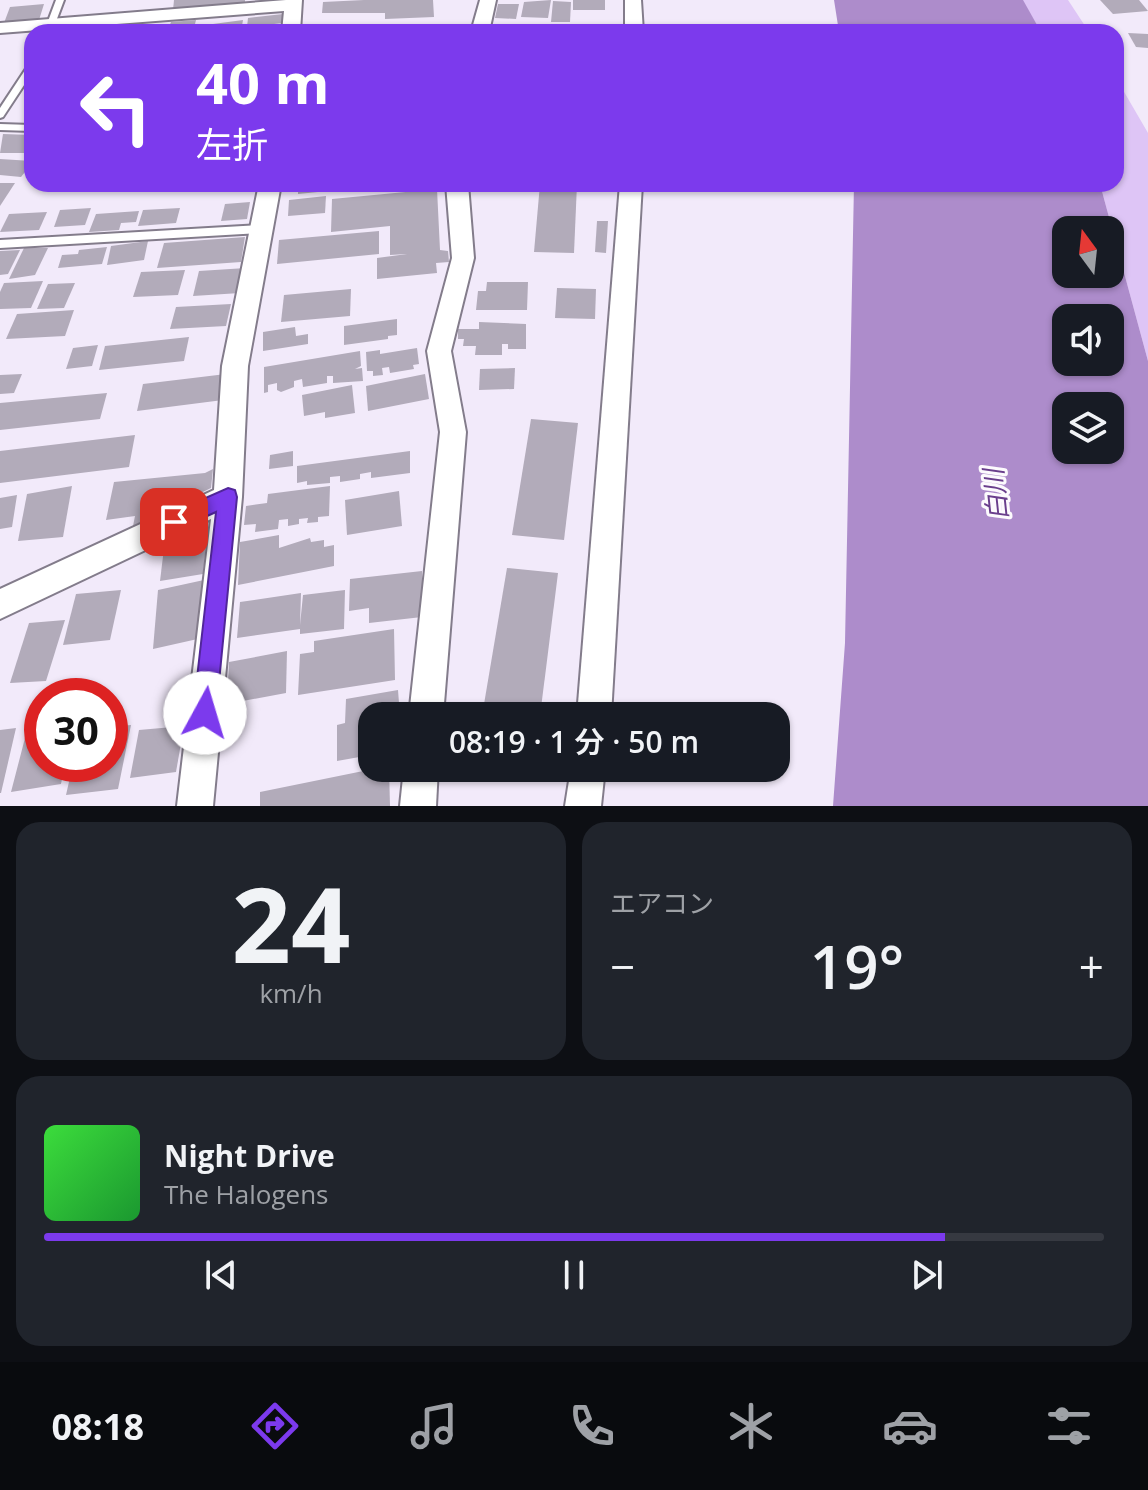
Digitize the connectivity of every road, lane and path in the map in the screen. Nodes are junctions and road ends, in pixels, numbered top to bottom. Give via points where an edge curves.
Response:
1 (60, 0) edge
2 (488, 0) edge
3 (633, 0) edge
4 (294, 2) edge
5 (51, 24) edge
6 (88, 24) edge
7 (292, 24) edge
8 (482, 24) edge
9 (634, 24) edge
10 (0, 28) edge
11 (24, 28) edge
12 (24, 78) edge
13 (0, 115) edge
14 (0, 127) edge
15 (24, 128) edge
16 (268, 192) edge
17 (458, 192) edge
18 (630, 192) edge
19 (260, 229) junction
20 (0, 244) edge
21 (228, 497) junction
22 (0, 604) edge
23 (427, 702) edge
24 (595, 702) edge
25 (420, 782) edge
26 (586, 782) edge
27 (195, 806) edge
28 (418, 806) edge
29 (583, 806) edge

1 - 5 lane
2 - 8 street
3 - 9 street
4 - 6 street
4 - 7 street
10 - 11 street
12 - 13 lane
14 - 15 lane
16 - 19 street
17 - 23 street via 463,258 439,351 453,432
18 - 24 street
19 - 20 lane
19 - 21 street via 235,366
21 - 22 street
21 - 27 street
25 - 28 street
26 - 29 street

